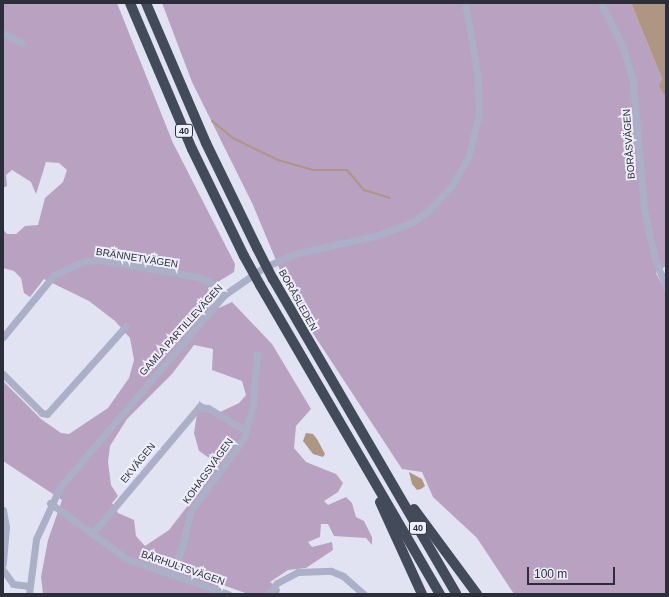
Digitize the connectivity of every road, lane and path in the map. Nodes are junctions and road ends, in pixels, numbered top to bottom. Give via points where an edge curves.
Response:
1 (130, 3) edge
2 (146, 3) edge
3 (465, 3) edge
4 (601, 3) edge
5 (3, 33) edge
6 (22, 43) dead end
7 (666, 286) edge
8 (224, 295) junction
9 (126, 326) dead end
10 (3, 337) edge
11 (257, 354) dead end
12 (3, 374) edge
13 (246, 431) junction
14 (380, 463) junction
15 (366, 469) junction
16 (50, 503) junction
17 (3, 510) edge
18 (92, 534) junction
19 (3, 564) edge
20 (3, 570) edge
21 (171, 576) junction
22 (29, 586) junction
23 (29, 594) edge
24 (228, 594) edge
25 (268, 594) edge
26 (364, 594) edge
27 (422, 594) edge
28 (440, 594) edge
29 (456, 594) edge
30 (477, 594) edge

1 - 15 highway, 40, bridge via 192,150 244,256
2 - 14 highway, BORÅSLEDEN / 40, bridge via 206,142 257,248
3 - 8 street, GAMLA PARTILLEVÄGEN via 478,78 478,120 468,158 446,193 409,224 378,235 294,254 263,268
4 - 7 street, BORÅSVÄGEN via 624,47 633,82 644,208 655,260
5 - 6 street
8 - 10 street, BRÄNNETVÄGEN via 205,279 197,277 101,260 84,260 54,274
8 - 16 street, GAMLA PARTILLEVÄGEN via 96,442
9 - 12 street via 47,414 42,413
11 - 13 street, KOHAGSVÄGEN via 253,405
13 - 18 street, EKVÄGEN via 208,408 198,406
13 - 21 street, KOHAGSVÄGEN via 242,443 190,512
14 - 29 highway, BORÅSLEDEN / 40
14 - 30 highway
15 - 27 highway
15 - 28 highway, 40
16 - 18 street
16 - 22 street, GAMLA PARTILLEVÄGEN via 36,539
17 - 19 street via 6,527
18 - 21 street, BÅRHULTSVÄGEN via 127,559
20 - 22 street via 13,584
21 - 24 street, BÅRHULTSVÄGEN
22 - 23 street, GAMLA PARTILLEVÄGEN
25 - 26 street via 277,583 298,572 331,570 343,576

